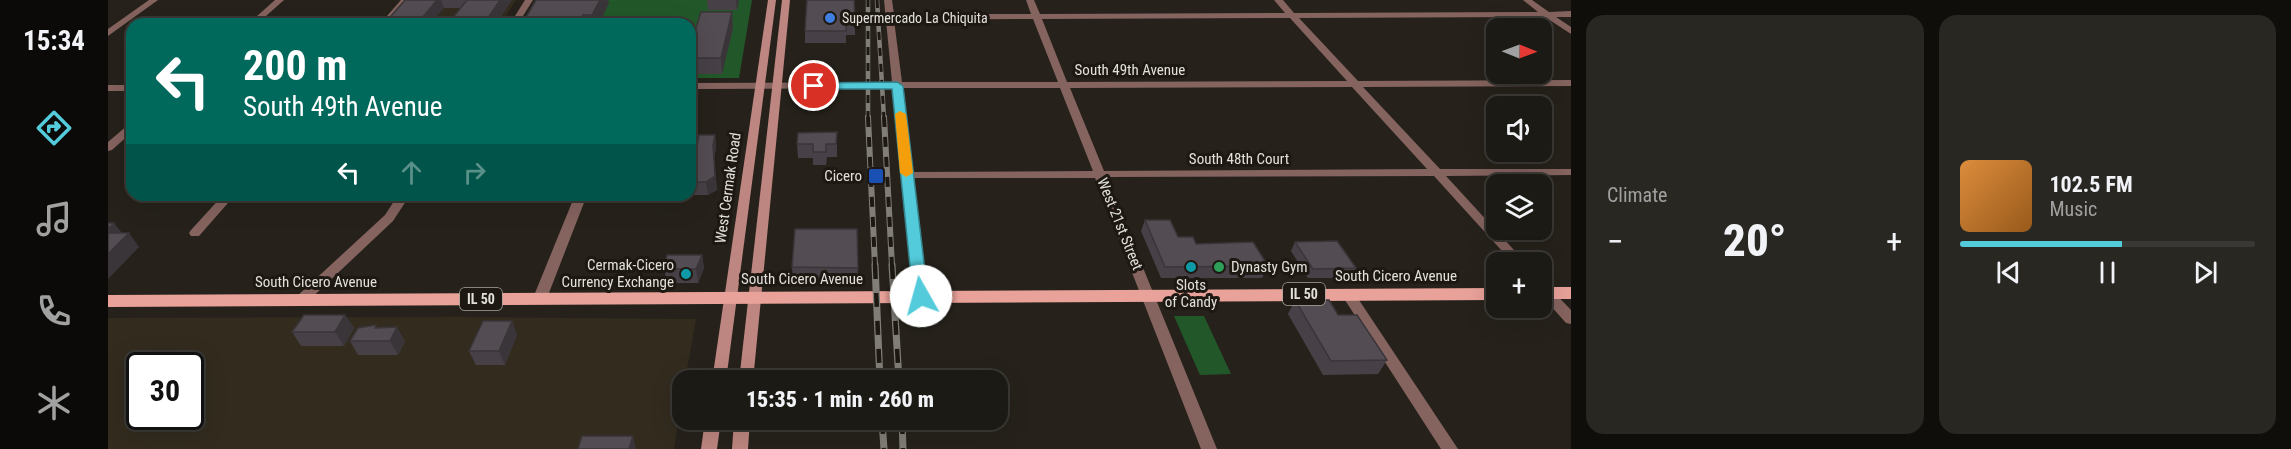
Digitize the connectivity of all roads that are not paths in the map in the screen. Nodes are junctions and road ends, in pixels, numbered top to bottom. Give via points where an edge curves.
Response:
1 (154, 0) edge
2 (280, 0) edge
3 (405, 0) edge
4 (529, 0) edge
5 (772, 0) edge
6 (786, 0) edge
7 (888, 0) edge
8 (1030, 0) edge
9 (1278, 0) edge
10 (1527, 0) edge
11 (1571, 14) edge
12 (1292, 15) junction
13 (1547, 15) junction
14 (1036, 16) junction
15 (890, 17) junction
16 (129, 18) edge
17 (259, 18) edge
18 (389, 18) edge
19 (518, 18) edge
20 (126, 20) edge
21 (1571, 31) edge
22 (108, 33) edge
23 (1571, 83) edge
24 (1354, 84) junction
25 (1064, 85) junction
26 (696, 86) edge
27 (760, 86) junction
28 (777, 86) junction
29 (897, 86) junction
30 (108, 88) edge
31 (126, 88) edge
32 (126, 132) edge
33 (108, 148) edge
34 (1571, 172) edge
35 (1436, 173) junction
36 (1100, 174) junction
37 (907, 175) junction
38 (224, 201) edge
39 (400, 201) edge
40 (579, 201) edge
41 (195, 233) dead end
42 (1510, 252) edge
43 (1552, 292) edge
44 (1571, 293) edge
45 (1348, 294) junction
46 (1486, 294) edge
47 (1149, 295) junction
48 (921, 296) junction
49 (755, 297) junction
50 (540, 298) junction
51 (731, 298) junction
52 (1552, 299) edge
53 (301, 300) junction
54 (108, 301) edge
55 (1571, 319) edge
56 (720, 370) edge
57 (747, 370) edge
58 (712, 430) edge
59 (741, 430) edge
60 (709, 449) edge
61 (740, 449) edge
62 (1209, 449) edge
63 (1450, 449) edge

1 - 16 street
2 - 17 street
3 - 18 street
4 - 19 street
5 - 27 main road, West Cermak Road
6 - 28 main road
7 - 15 street
8 - 14 street, West 21st Street
9 - 12 street
10 - 13 street
11 - 13 street
12 - 13 street
12 - 14 street
12 - 24 street
13 - 21 street
14 - 15 street
14 - 25 street, West 21st Street
15 - 29 street
20 - 22 street
23 - 24 street, South 49th Avenue
24 - 25 street, South 49th Avenue
24 - 35 street
25 - 29 street, South 49th Avenue
25 - 36 street, West 21st Street
26 - 27 street, South 49th Avenue
27 - 28 street, South 49th Avenue
27 - 51 main road, West Cermak Road
28 - 29 street, South 49th Avenue
28 - 49 main road
29 - 37 street
30 - 31 street
32 - 33 street
34 - 35 street, South 48th Court
35 - 36 street, South 48th Court
35 - 42 street
36 - 37 street, South 48th Court
36 - 47 street, West 21st Street
37 - 48 street
38 - 41 street
39 - 53 street via 389,218
40 - 50 street
43 - 44 main road
45 - 46 main road, South Cicero Avenue / IL 50
45 - 47 main road, South Cicero Avenue / IL 50
45 - 63 street
47 - 48 main road, South Cicero Avenue / IL 50
47 - 62 street, West 21st Street
48 - 49 main road, South Cicero Avenue / IL 50
49 - 51 main road, South Cicero Avenue / IL 50
49 - 57 main road
50 - 51 main road, South Cicero Avenue / IL 50
50 - 53 main road, South Cicero Avenue / IL 50
51 - 56 main road, West Cermak Road
52 - 55 street
53 - 54 main road, South Cicero Avenue / IL 50
58 - 60 main road
59 - 61 main road

